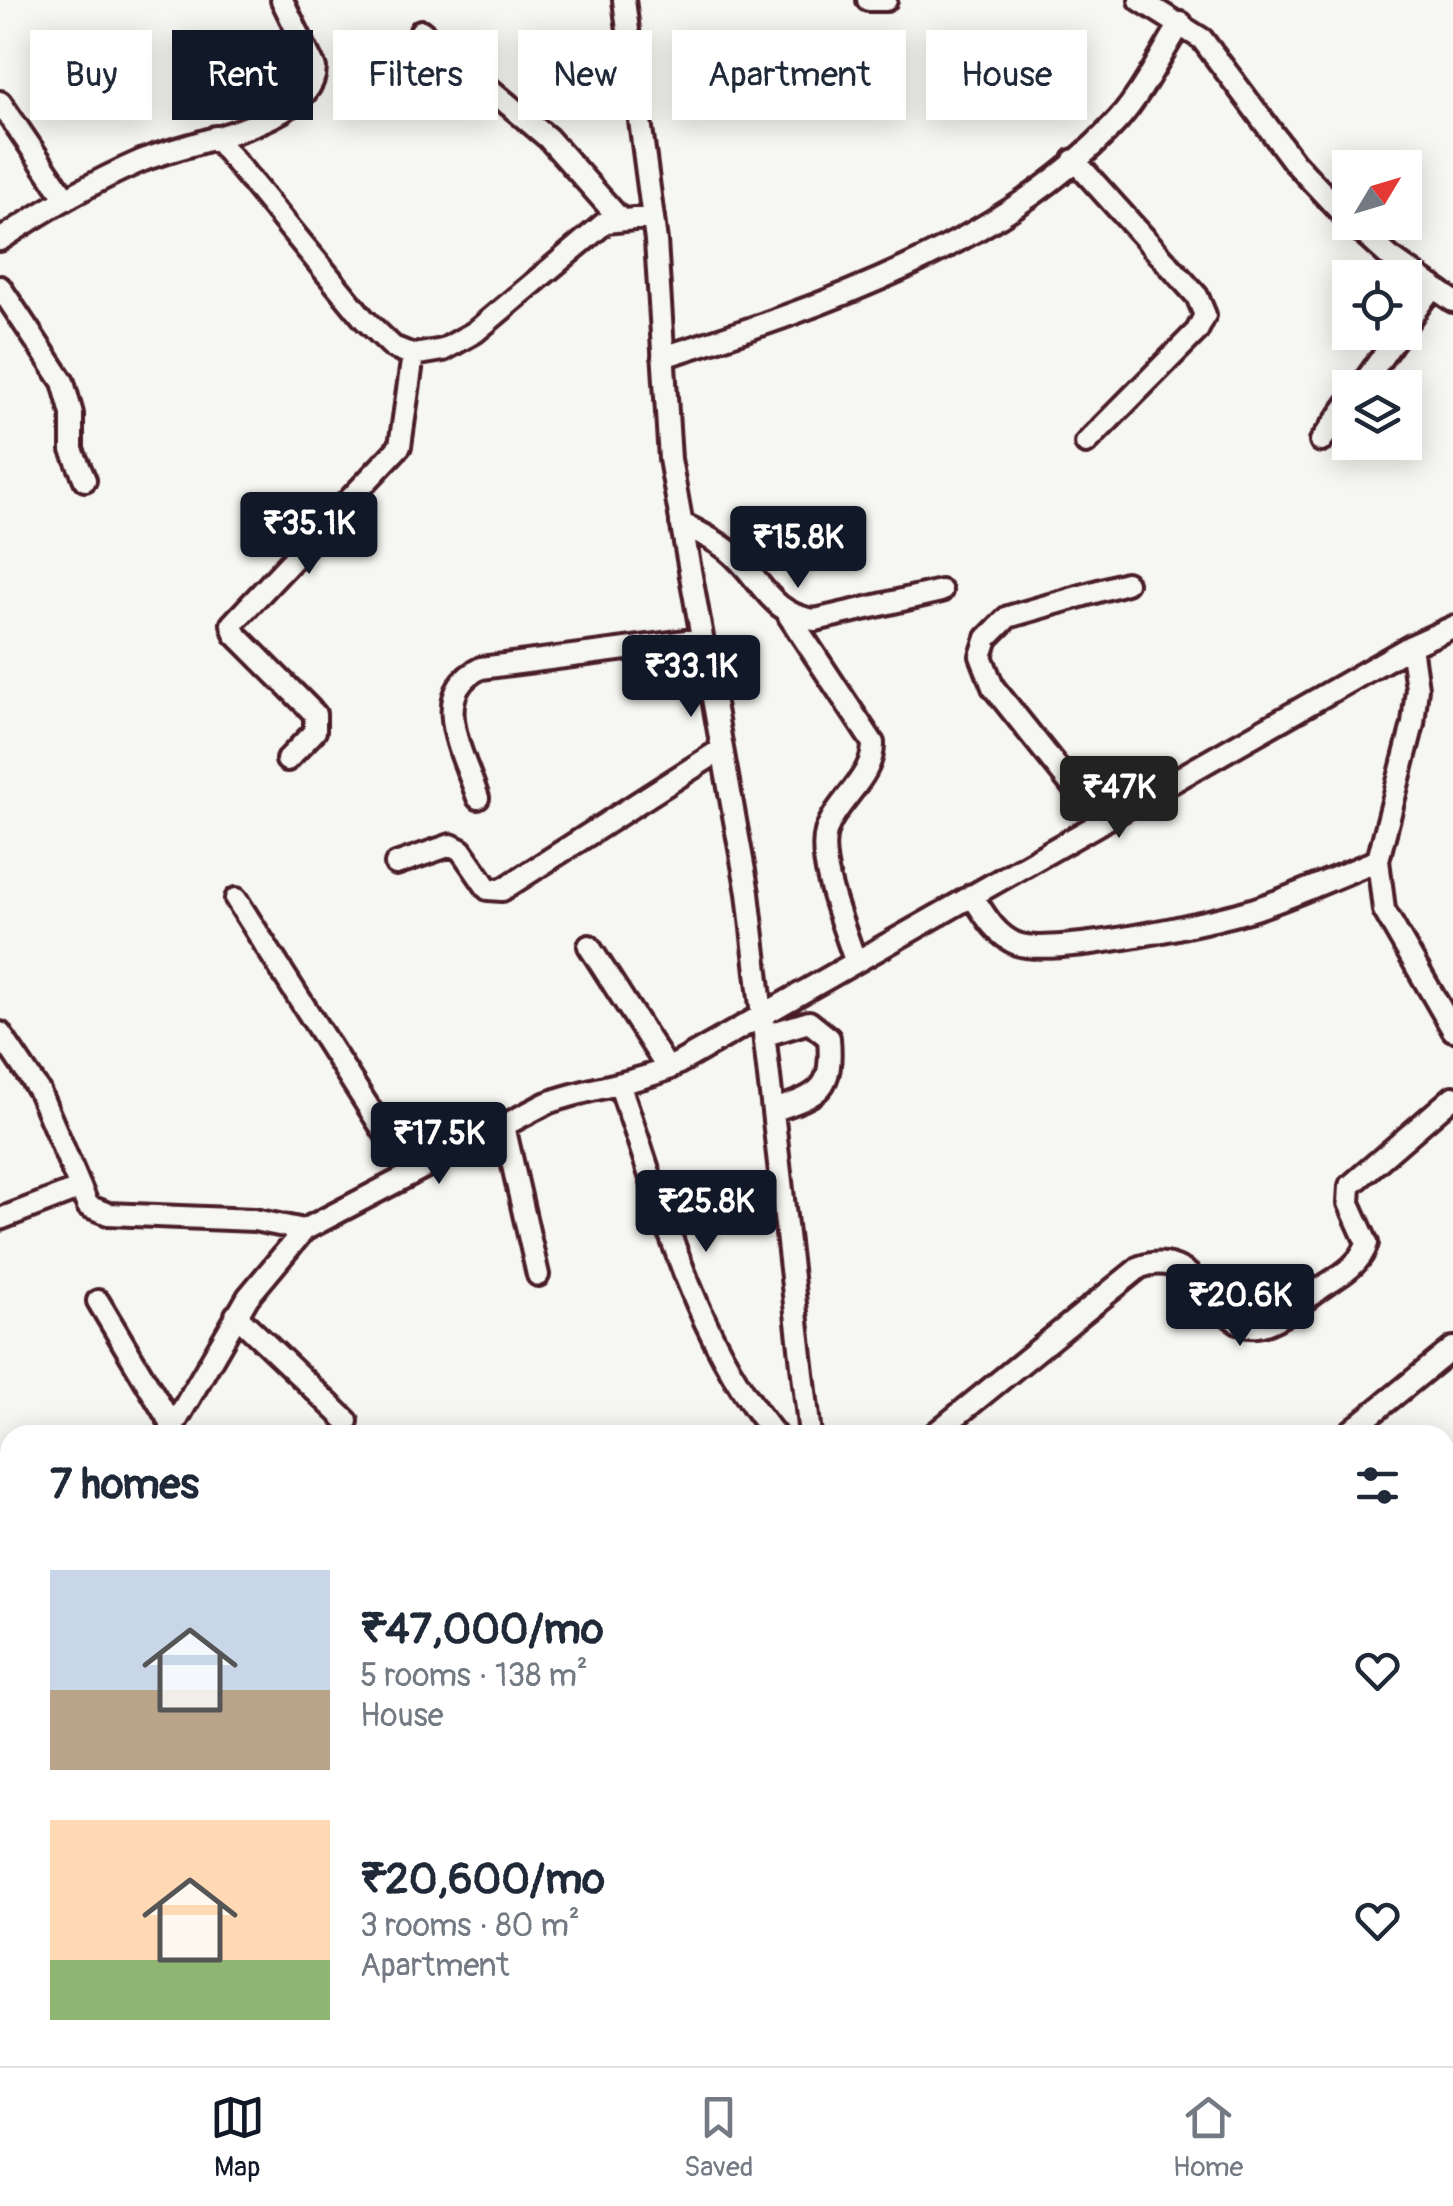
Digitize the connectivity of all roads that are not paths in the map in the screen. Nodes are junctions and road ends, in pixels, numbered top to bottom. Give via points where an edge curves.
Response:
1 (282, 0) edge
2 (624, 0) edge
3 (868, 0) edge
4 (886, 0) edge
5 (1140, 0) edge
6 (1180, 23) junction
7 (498, 96) edge
8 (0, 102) edge
9 (215, 137) junction
10 (1074, 160) junction
11 (64, 196) junction
12 (1332, 203) edge
13 (652, 217) junction
14 (619, 218) junction
15 (0, 240) edge
16 (1371, 240) edge
17 (1433, 286) junction
18 (0, 287) edge
19 (1422, 301) edge
20 (1453, 301) edge
21 (413, 355) junction
22 (663, 358) junction
23 (1332, 426) edge
24 (1321, 441) dead end
25 (1086, 443) dead end
26 (85, 480) dead end
27 (681, 523) junction
28 (1126, 583) dead end
29 (941, 591) dead end
30 (790, 616) junction
31 (1453, 627) edge
32 (702, 639) junction
33 (1411, 646) junction
34 (722, 749) junction
35 (287, 760) dead end
36 (478, 798) dead end
37 (1102, 822) junction
38 (1378, 860) junction
39 (396, 864) dead end
40 (972, 895) junction
41 (236, 899) dead end
42 (589, 946) dead end
43 (855, 961) junction
44 (763, 1013) junction
45 (1453, 1030) edge
46 (0, 1032) edge
47 (766, 1035) junction
48 (668, 1069) junction
49 (620, 1086) junction
50 (1453, 1097) edge
51 (776, 1110) junction
52 (504, 1126) junction
53 (411, 1174) junction
54 (78, 1189) junction
55 (0, 1218) edge
56 (304, 1230) junction
57 (538, 1274) dead end
58 (98, 1301) dead end
59 (236, 1315) junction
60 (1453, 1348) edge
61 (347, 1421) dead end
62 (167, 1425) edge
63 (173, 1425) edge
64 (768, 1425) edge
65 (809, 1425) edge
66 (945, 1425) edge
67 (1358, 1425) edge

1 - 9 street via 311,53 315,80 276,114
2 - 13 street
3 - 4 street
5 - 6 street
6 - 10 street via 1120,118
6 - 12 street via 1219,59
7 - 14 street via 548,138
8 - 11 street
9 - 11 street via 146,158
9 - 21 street via 364,319 393,347
10 - 22 street via 962,238 787,318
10 - 25 street via 1198,296 1205,315 1197,331
11 - 15 street
13 - 14 street
13 - 22 street
14 - 21 street via 595,229 475,332 444,350
16 - 17 street
17 - 19 street
17 - 20 street
18 - 26 street via 62,382 72,414 72,450
21 - 35 street via 400,446 232,624 315,714 314,731
22 - 27 street
23 - 24 street
27 - 30 street via 730,552
27 - 32 street
28 - 37 street via 1008,617 986,638 981,656 993,688
29 - 30 street via 815,620
30 - 43 street via 872,743 871,762 826,834 829,873
31 - 33 street
32 - 34 street
32 - 36 street via 468,675 457,684 450,712
33 - 37 street
33 - 38 street via 1413,724
34 - 39 street via 502,890 488,889 451,845
34 - 44 street
37 - 40 street
38 - 40 street via 1256,909 1048,946 1029,947 1002,936
38 - 45 street via 1384,910 1398,942
40 - 43 street
41 - 53 street
42 - 48 street
43 - 44 street
44 - 47 street
44 - 48 street
46 - 54 street via 39,1091
47 - 51 street
47 - 51 street via 808,1022 829,1038 832,1065 825,1084 811,1098
48 - 49 street
49 - 52 street via 576,1092
49 - 64 street via 698,1306 722,1360
50 - 66 street via 1355,1178 1347,1193 1365,1234 1365,1252 1309,1296 1252,1327 1180,1268 1153,1262
51 - 65 street
52 - 53 street
52 - 57 street
53 - 56 street
54 - 55 street
54 - 56 street via 88,1206 108,1214 254,1220
56 - 59 street
58 - 62 street
59 - 61 street
59 - 63 street
60 - 67 street

